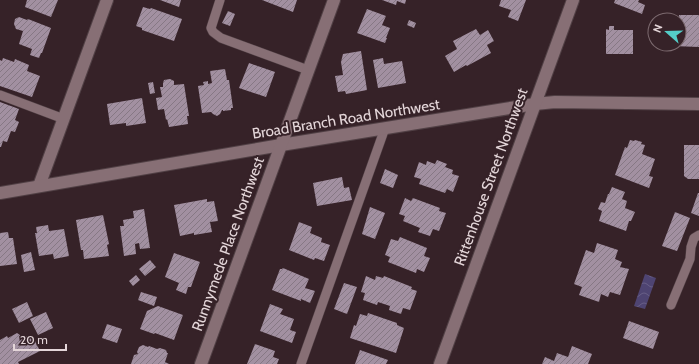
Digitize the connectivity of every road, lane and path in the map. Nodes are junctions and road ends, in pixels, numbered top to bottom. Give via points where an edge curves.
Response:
1 (107, 0) edge
2 (220, 0) edge
3 (334, 0) edge
4 (573, 0) edge
5 (308, 70) junction
6 (0, 95) edge
7 (535, 104) junction
8 (699, 104) edge
9 (64, 119) junction
10 (385, 128) junction
11 (281, 145) junction
12 (39, 186) junction
13 (0, 193) edge
14 (699, 235) edge
15 (671, 306) dead end
16 (201, 364) edge
17 (301, 364) edge
18 (440, 364) edge

1 - 9 street
2 - 5 lane via 211,28 213,32 221,38
3 - 5 street, Runnymede Place Northwest
4 - 7 street, Rittenhouse Street Northwest
5 - 11 street, Runnymede Place Northwest
6 - 9 lane
7 - 8 street, Broad Branch Road Northwest
7 - 10 street, Broad Branch Road Northwest
7 - 18 street, Rittenhouse Street Northwest
9 - 12 street
10 - 11 street, Broad Branch Road Northwest
10 - 17 lane
11 - 12 street, Broad Branch Road Northwest
11 - 16 street, Runnymede Place Northwest
12 - 13 street, Broad Branch Road Northwest
14 - 15 lane via 694,238 690,259

